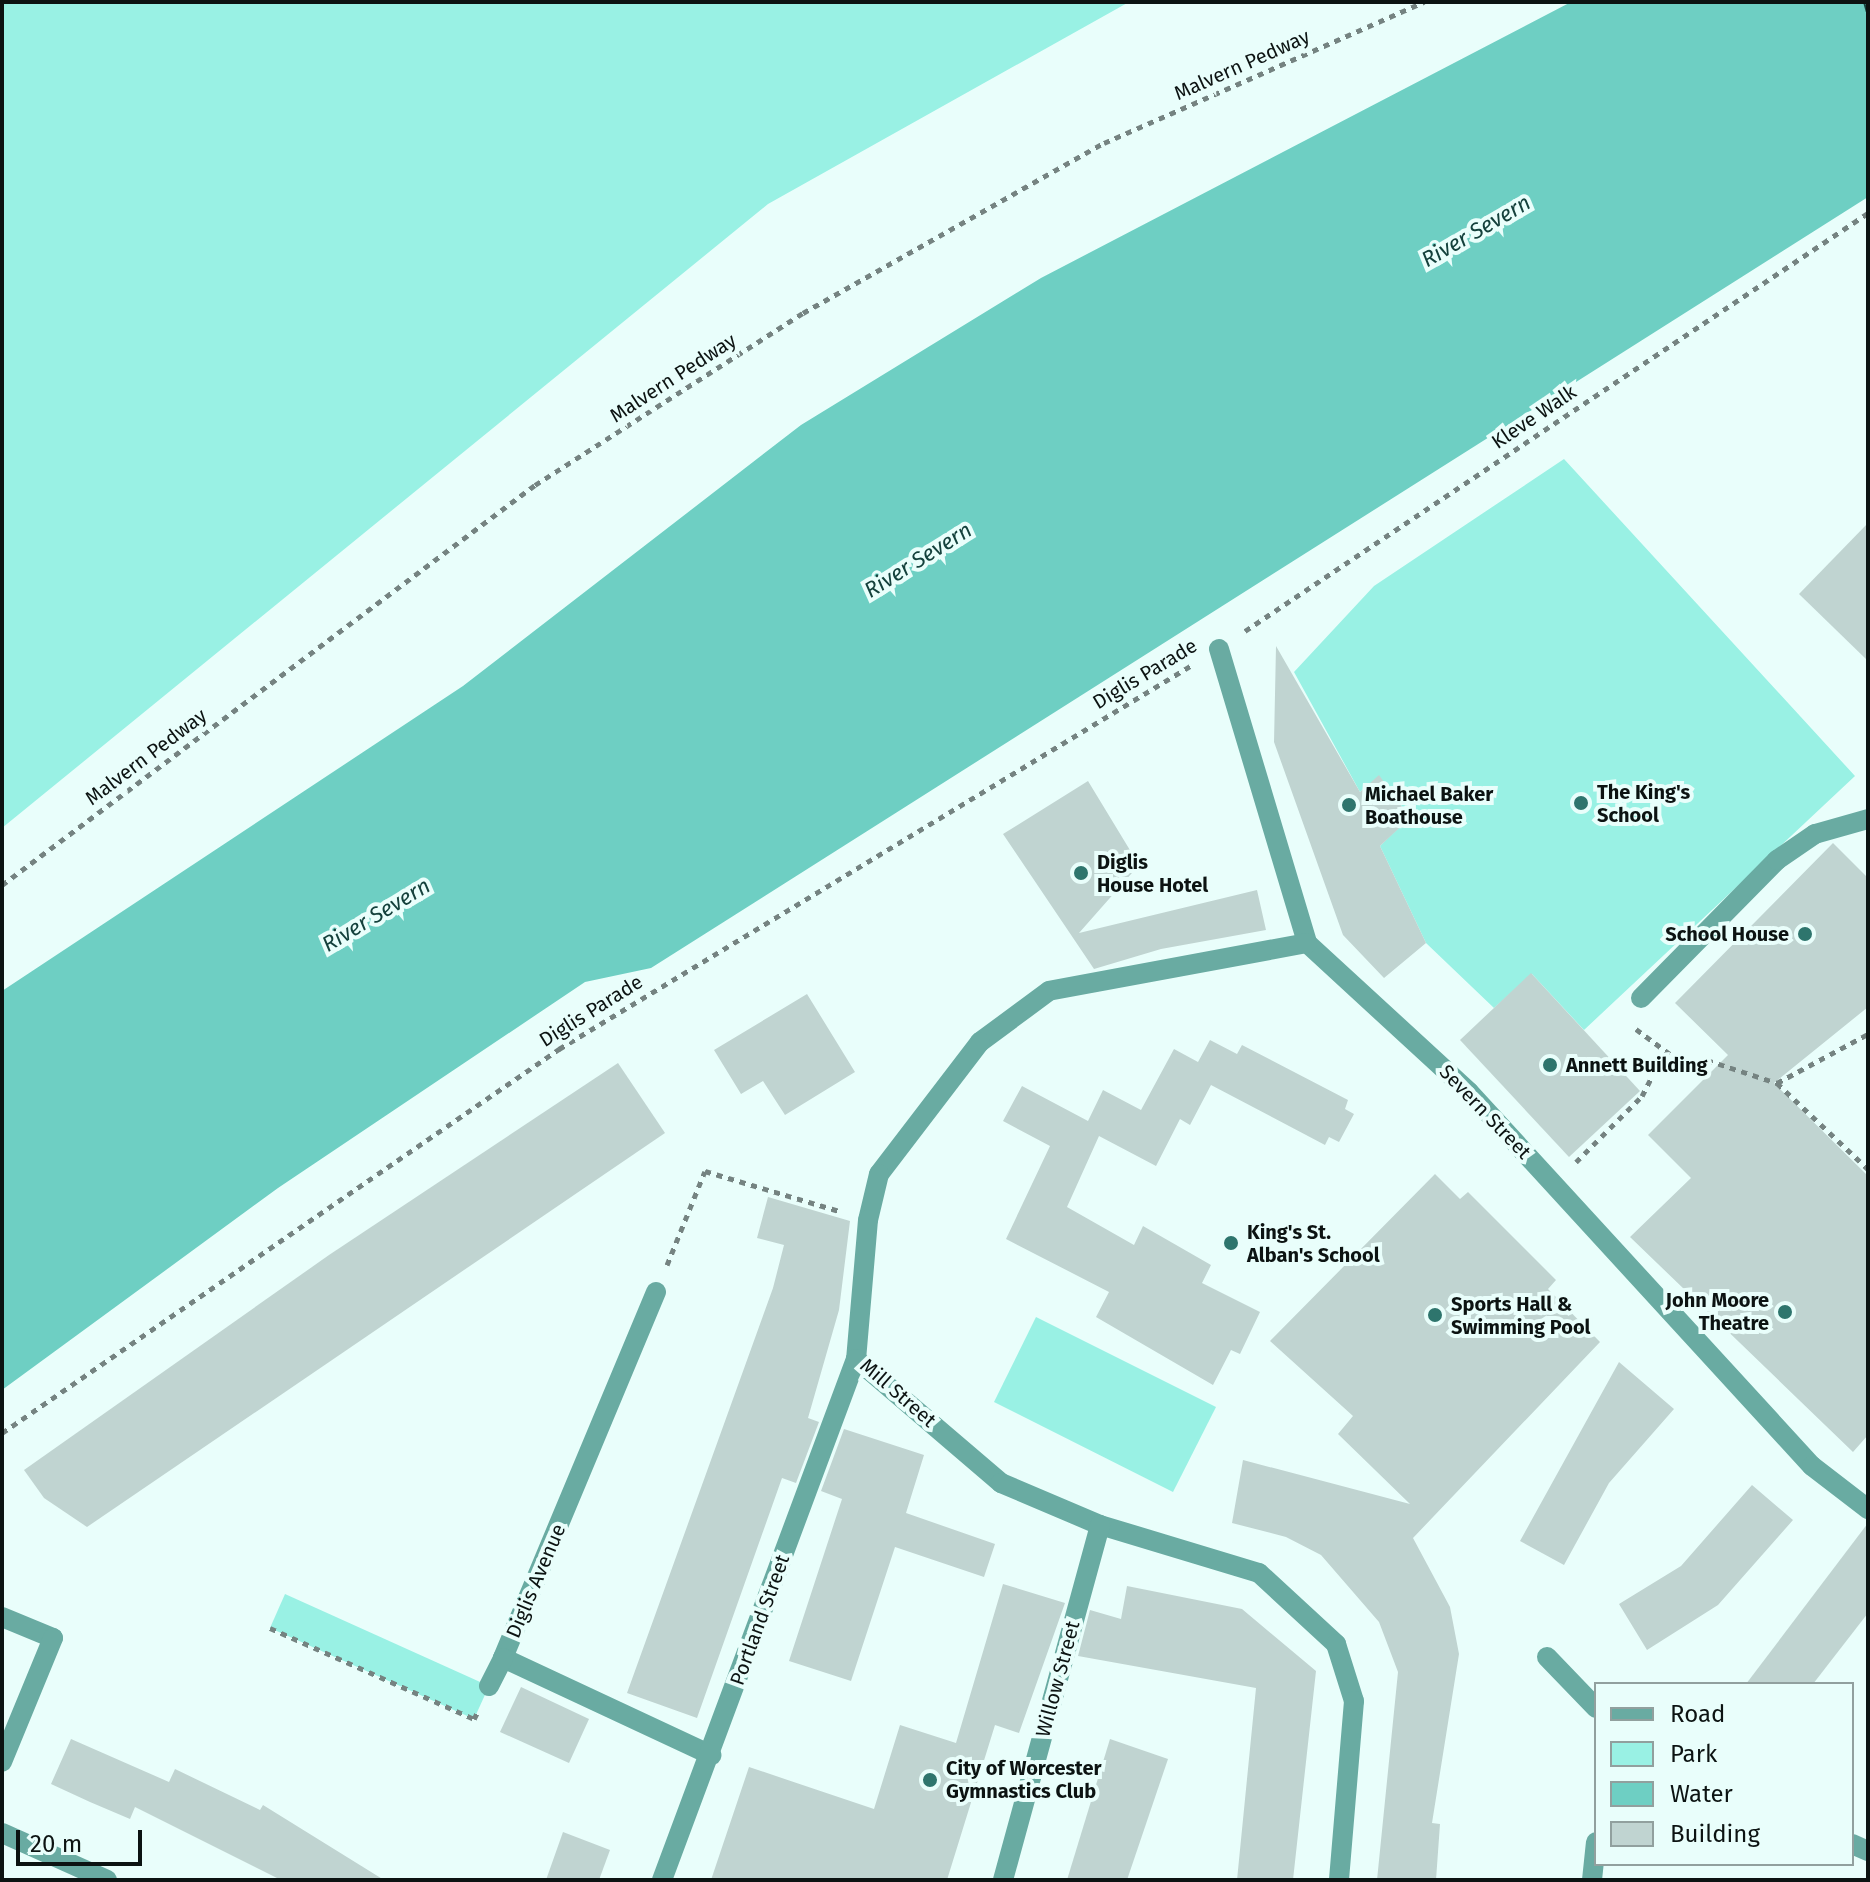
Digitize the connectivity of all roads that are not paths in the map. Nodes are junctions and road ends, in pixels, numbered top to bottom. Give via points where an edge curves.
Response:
1 (1219, 649) road end
2 (1868, 819) edge
3 (1307, 943) junction
4 (1641, 998) road end
5 (656, 1292) road end
6 (856, 1359) junction
7 (1868, 1509) edge
8 (1100, 1525) junction
9 (2, 1617) edge
10 (1547, 1657) dead end
11 (503, 1658) junction
12 (489, 1686) road end
13 (1594, 1706) edge
14 (711, 1755) junction
15 (2, 1762) edge
16 (2, 1833) edge
17 (107, 1880) edge
18 (662, 1880) edge
19 (1003, 1880) edge
20 (1339, 1880) edge

1 - 3 street
2 - 4 street via 1815,834 1777,860
3 - 6 street, Mill Street via 1049,991 980,1042 879,1174 868,1220
3 - 7 street, Severn Street via 1469,1092 1812,1466
5 - 11 street, Diglis Avenue
6 - 8 street, Mill Street via 1001,1483
6 - 14 street, Portland Street
8 - 19 street, Willow Street
8 - 20 street, Mill Street via 1259,1573 1336,1644 1354,1701
9 - 15 street via 53,1638
10 - 13 street
11 - 12 street
11 - 14 street, Diglis Avenue
14 - 18 street, Portland Street
16 - 17 street

